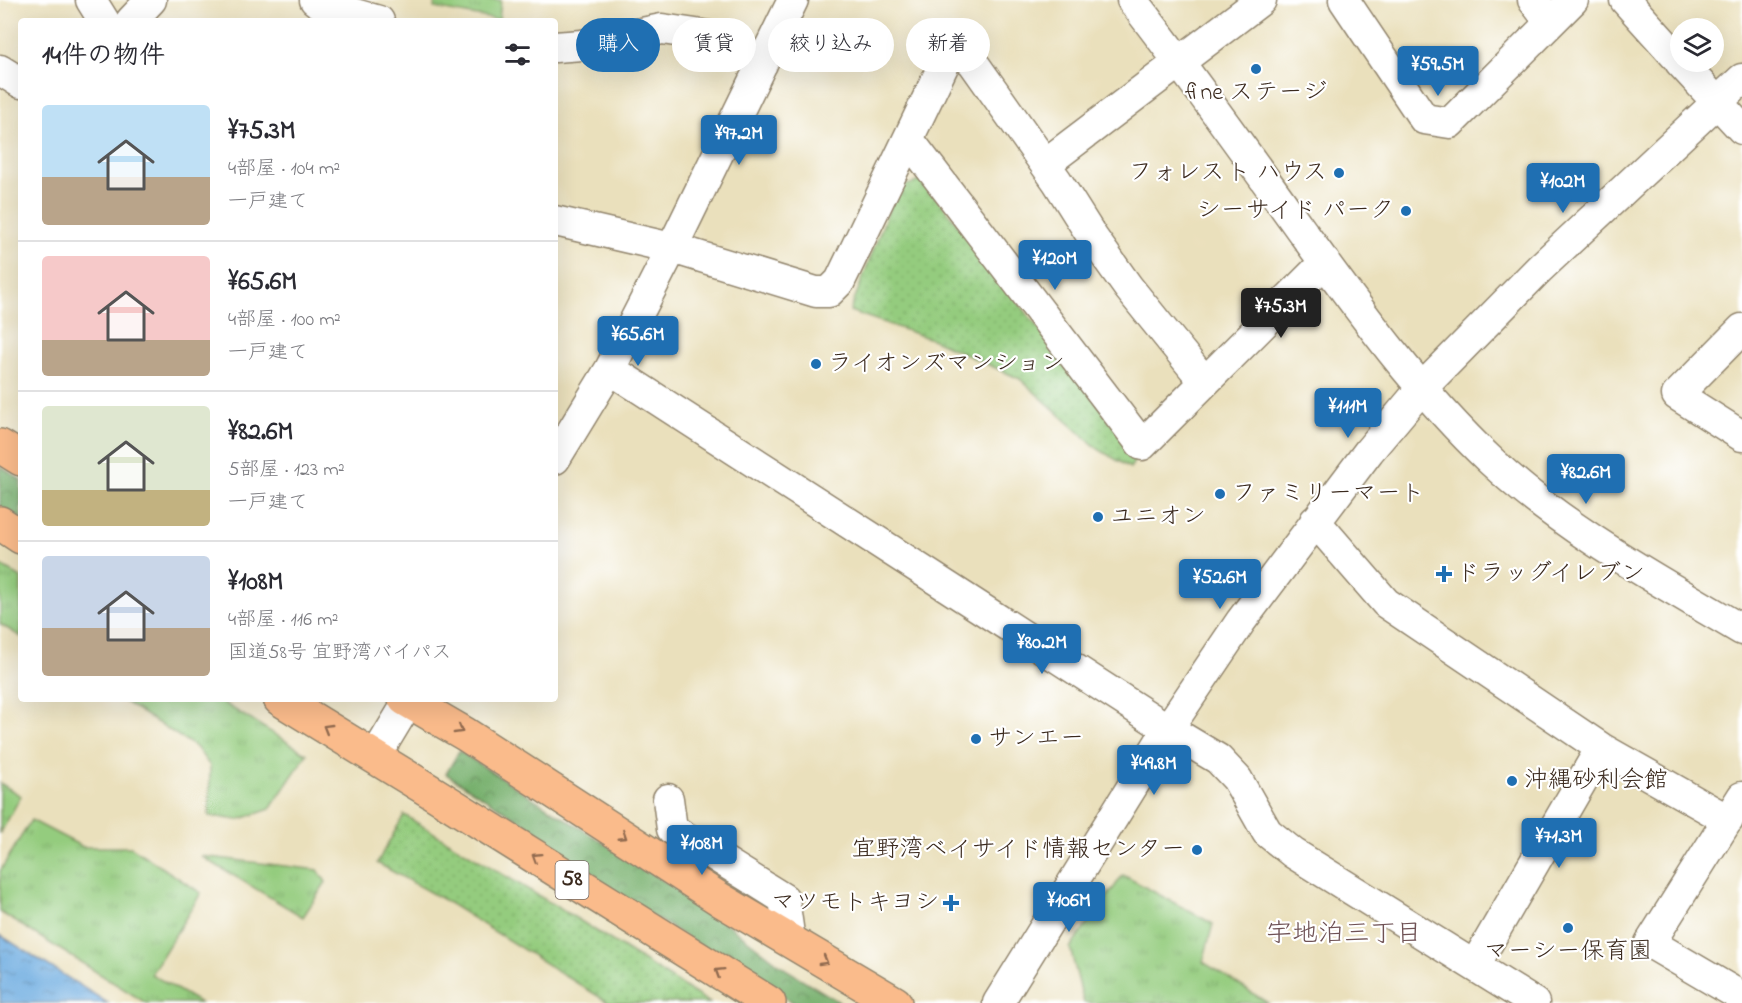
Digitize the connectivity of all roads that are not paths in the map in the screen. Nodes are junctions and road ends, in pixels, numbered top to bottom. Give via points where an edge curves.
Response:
1 (91, 0) edge
2 (151, 0) edge
3 (315, 0) edge
4 (793, 0) edge
5 (1132, 0) edge
6 (1261, 0) edge
7 (1344, 0) edge
8 (1573, 0) edge
9 (1624, 0) edge
10 (1542, 11) edge
11 (102, 18) edge
12 (134, 18) edge
13 (369, 18) edge
14 (558, 47) edge
15 (1670, 50) edge
16 (1180, 62) junction
17 (762, 64) junction
18 (0, 70) edge
19 (1690, 72) edge
20 (1742, 79) edge
21 (18, 80) edge
22 (1717, 103) junction
23 (1742, 129) edge
24 (909, 140) junction
25 (1045, 164) junction
26 (558, 222) edge
27 (672, 248) junction
28 (1325, 262) junction
29 (1742, 328) edge
30 (610, 369) junction
31 (1204, 381) junction
32 (1422, 388) junction
33 (1742, 436) edge
34 (0, 446) edge
35 (558, 454) edge
36 (18, 457) edge
37 (1315, 521) junction
38 (0, 524) edge
39 (18, 535) edge
40 (1742, 630) edge
41 (285, 702) edge
42 (407, 702) edge
43 (411, 702) edge
44 (1168, 729) junction
45 (1601, 748) junction
46 (375, 757) junction
47 (668, 799) dead end
48 (1735, 809) edge
49 (790, 941) junction
50 (1475, 965) junction
51 (1742, 997) edge
52 (769, 1003) edge
53 (895, 1003) edge
54 (998, 1003) edge
55 (1534, 1003) edge

1 - 11 street
2 - 12 street
3 - 13 street
4 - 17 street
5 - 16 street
6 - 16 street
7 - 10 street via 1424,119 1450,123
8 - 10 street
9 - 15 street
14 - 17 street via 662,29 709,36
16 - 25 street
16 - 28 street
17 - 27 street
18 - 21 street
19 - 22 street
20 - 22 street
22 - 23 street
22 - 32 street via 1539,269
24 - 25 street via 945,62 957,52 972,61
24 - 27 street via 840,281 829,292 816,292
24 - 31 street via 1142,445
25 - 31 street via 1128,287
26 - 27 street
27 - 30 street
28 - 31 street
28 - 32 street
29 - 33 street via 1677,395
30 - 35 street
30 - 44 street
32 - 37 street
32 - 40 street via 1492,462 1541,503
34 - 36 highway
37 - 44 street
37 - 45 street via 1386,603
38 - 39 highway
46 -> 41 highway, 58
42 - 46 street
43 -> 49 highway
44 - 50 street via 1218,759 1237,779 1267,832 1293,853
44 - 54 street
45 - 48 street
45 - 50 street
52 -> 46 highway, 58
47 - 49 street via 672,829 784,899
48 - 51 street via 1650,943
49 -> 53 highway
50 - 55 street

